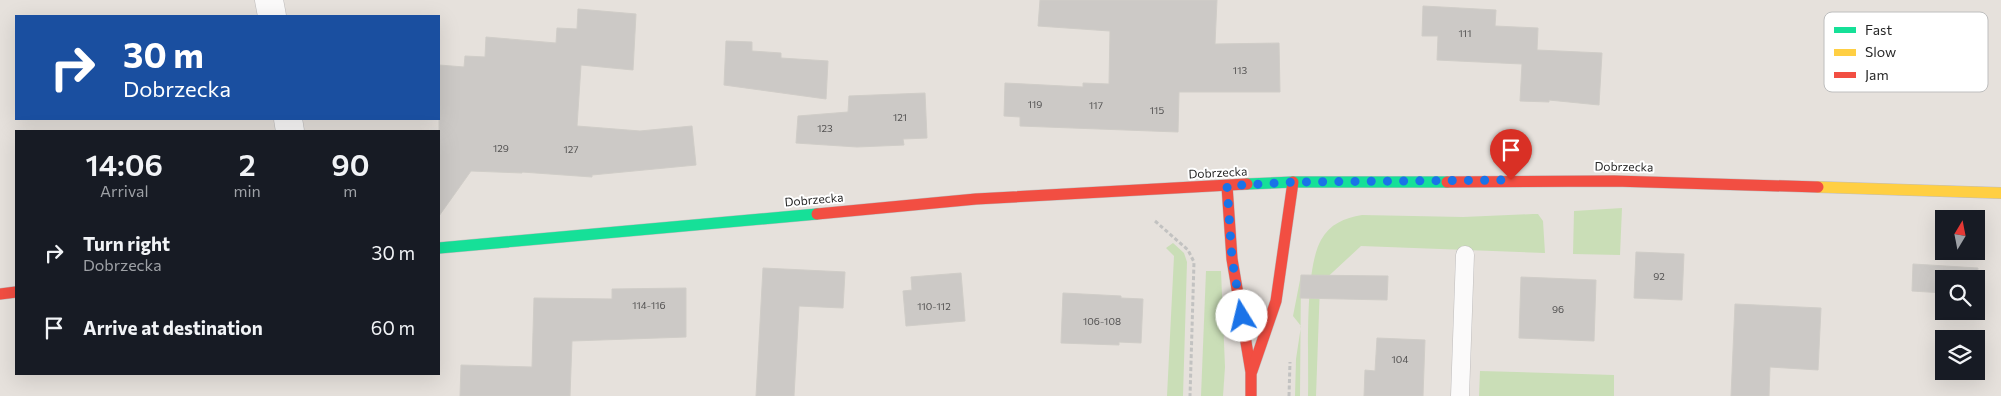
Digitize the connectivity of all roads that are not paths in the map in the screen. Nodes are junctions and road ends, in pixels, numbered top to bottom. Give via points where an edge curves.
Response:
1 (269, 0) edge
2 (272, 15) edge
3 (1294, 182) junction
4 (1227, 186) junction
5 (2001, 193) edge
6 (440, 248) edge
7 (1465, 255) dead end
8 (15, 292) edge
9 (0, 294) edge
10 (1251, 372) junction
11 (1251, 396) edge
12 (1460, 396) edge

1 - 2 street
3 - 4 street, Dobrzecka
3 - 5 street, Dobrzecka via 1614,180
3 - 10 street via 1276,301
4 - 6 street, Dobrzecka via 976,199
4 - 10 street via 1232,259
7 - 12 lane
8 - 9 street
10 - 11 street

